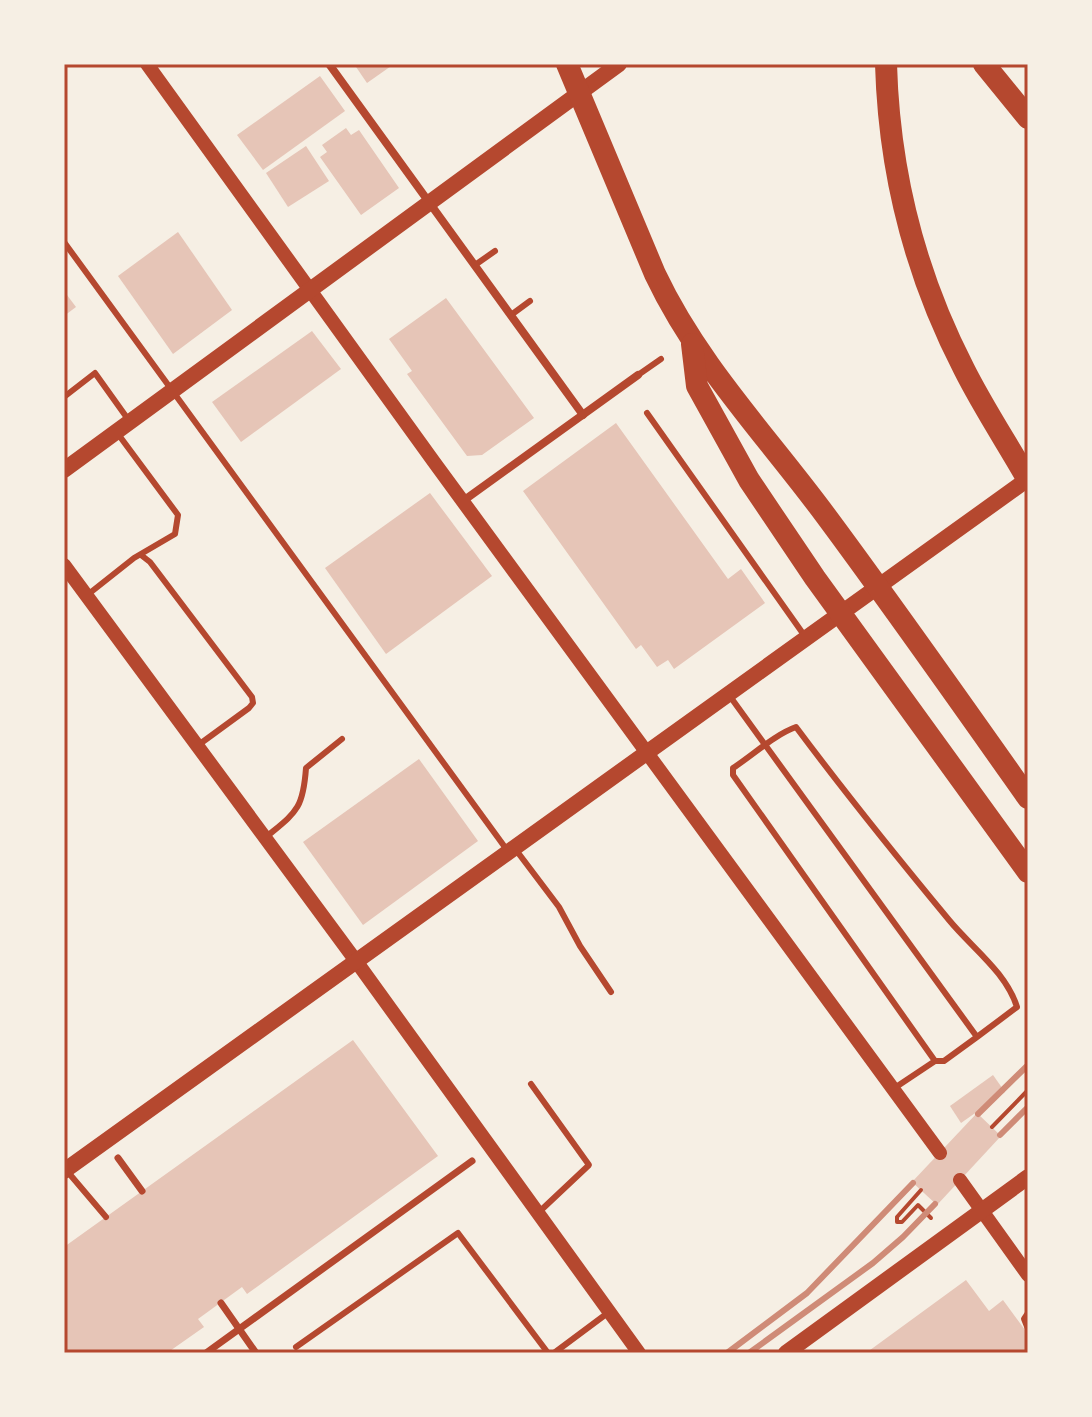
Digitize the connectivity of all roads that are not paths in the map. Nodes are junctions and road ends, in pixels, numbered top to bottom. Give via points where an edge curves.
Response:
1 (147, 64) edge
2 (329, 64) edge
3 (567, 64) edge
4 (619, 64) edge
5 (886, 64) edge
6 (984, 64) edge
7 (1028, 118) edge
8 (429, 204) junction
9 (64, 242) edge
10 (495, 251) dead end
11 (475, 265) junction
12 (311, 291) junction
13 (530, 301) dead end
14 (511, 315) junction
15 (691, 341) junction
16 (661, 359) dead end
17 (638, 375) joint
18 (173, 390) junction
19 (64, 397) edge
20 (647, 413) dead end
21 (583, 415) junction
22 (123, 426) junction
23 (64, 470) edge
24 (1028, 480) edge
25 (463, 501) junction
26 (141, 555) junction
27 (64, 565) edge
28 (86, 596) junction
29 (806, 637) junction
30 (728, 694) junction
31 (342, 739) dead end
32 (197, 746) junction
33 (765, 746) junction
34 (648, 752) junction
35 (1028, 798) edge
36 (265, 838) junction
37 (511, 850) junction
38 (1028, 872) edge
39 (356, 961) junction
40 (611, 992) dead end
41 (977, 1037) junction
42 (935, 1061) junction
43 (531, 1084) dead end
44 (893, 1089) junction
45 (940, 1153) dead end
46 (118, 1158) dead end
47 (472, 1161) dead end
48 (65, 1170) edge
49 (1028, 1177) edge
50 (960, 1180) dead end
51 (142, 1191) dead end
52 (982, 1211) junction
53 (538, 1213) junction
54 (106, 1217) dead end
55 (1028, 1275) edge
56 (221, 1303) dead end
57 (609, 1312) junction
58 (1028, 1313) edge
59 (239, 1329) junction
60 (1028, 1329) edge
61 (296, 1347) dead end
62 (206, 1353) edge
63 (256, 1353) edge
64 (548, 1353) edge
65 (554, 1353) edge
66 (639, 1353) edge
67 (786, 1353) edge

1 - 12 street
2 - 8 street
3 - 15 highway via 655,274
4 - 8 main road
5 - 24 highway via 901,200 924,281 962,367
6 - 7 highway
8 - 11 street
8 - 12 main road
9 - 18 lane
10 - 11 lane
11 - 14 street
12 - 18 main road
12 - 25 street
13 - 14 lane
14 - 21 street
15 - 35 highway via 826,516
15 - 38 highway via 697,386 774,519
16 - 17 lane
17 - 21 street
18 - 22 main road
18 - 37 lane
19 - 22 lane via 95,373
20 - 29 lane
21 - 25 street
22 - 23 main road
22 - 26 lane via 178,515 175,534
24 - 29 main road
25 - 34 street
26 - 28 lane
26 - 32 lane via 252,697 249,708
27 - 28 street
28 - 32 street
29 - 30 main road
30 - 33 lane
30 - 34 main road
31 - 36 lane via 306,768 296,813
32 - 36 street
33 - 41 lane
33 - 41 lane via 796,727 861,815 1000,975 1017,1007
33 - 42 lane via 733,768 733,775
34 - 37 main road
34 - 44 street
36 - 39 street
37 - 39 main road
37 - 40 lane via 559,907
39 - 48 main road
39 - 53 street
41 - 42 lane via 944,1061
42 - 44 lane
43 - 53 lane via 589,1165
44 - 45 street
46 - 51 street
47 - 59 street
48 - 54 lane
49 - 52 main road
50 - 52 street
52 - 55 street
52 - 67 main road
53 - 57 street
56 - 59 street
57 - 65 lane
57 - 66 street
58 - 60 lane
59 - 62 street
59 - 63 street
61 - 64 lane via 458,1233

